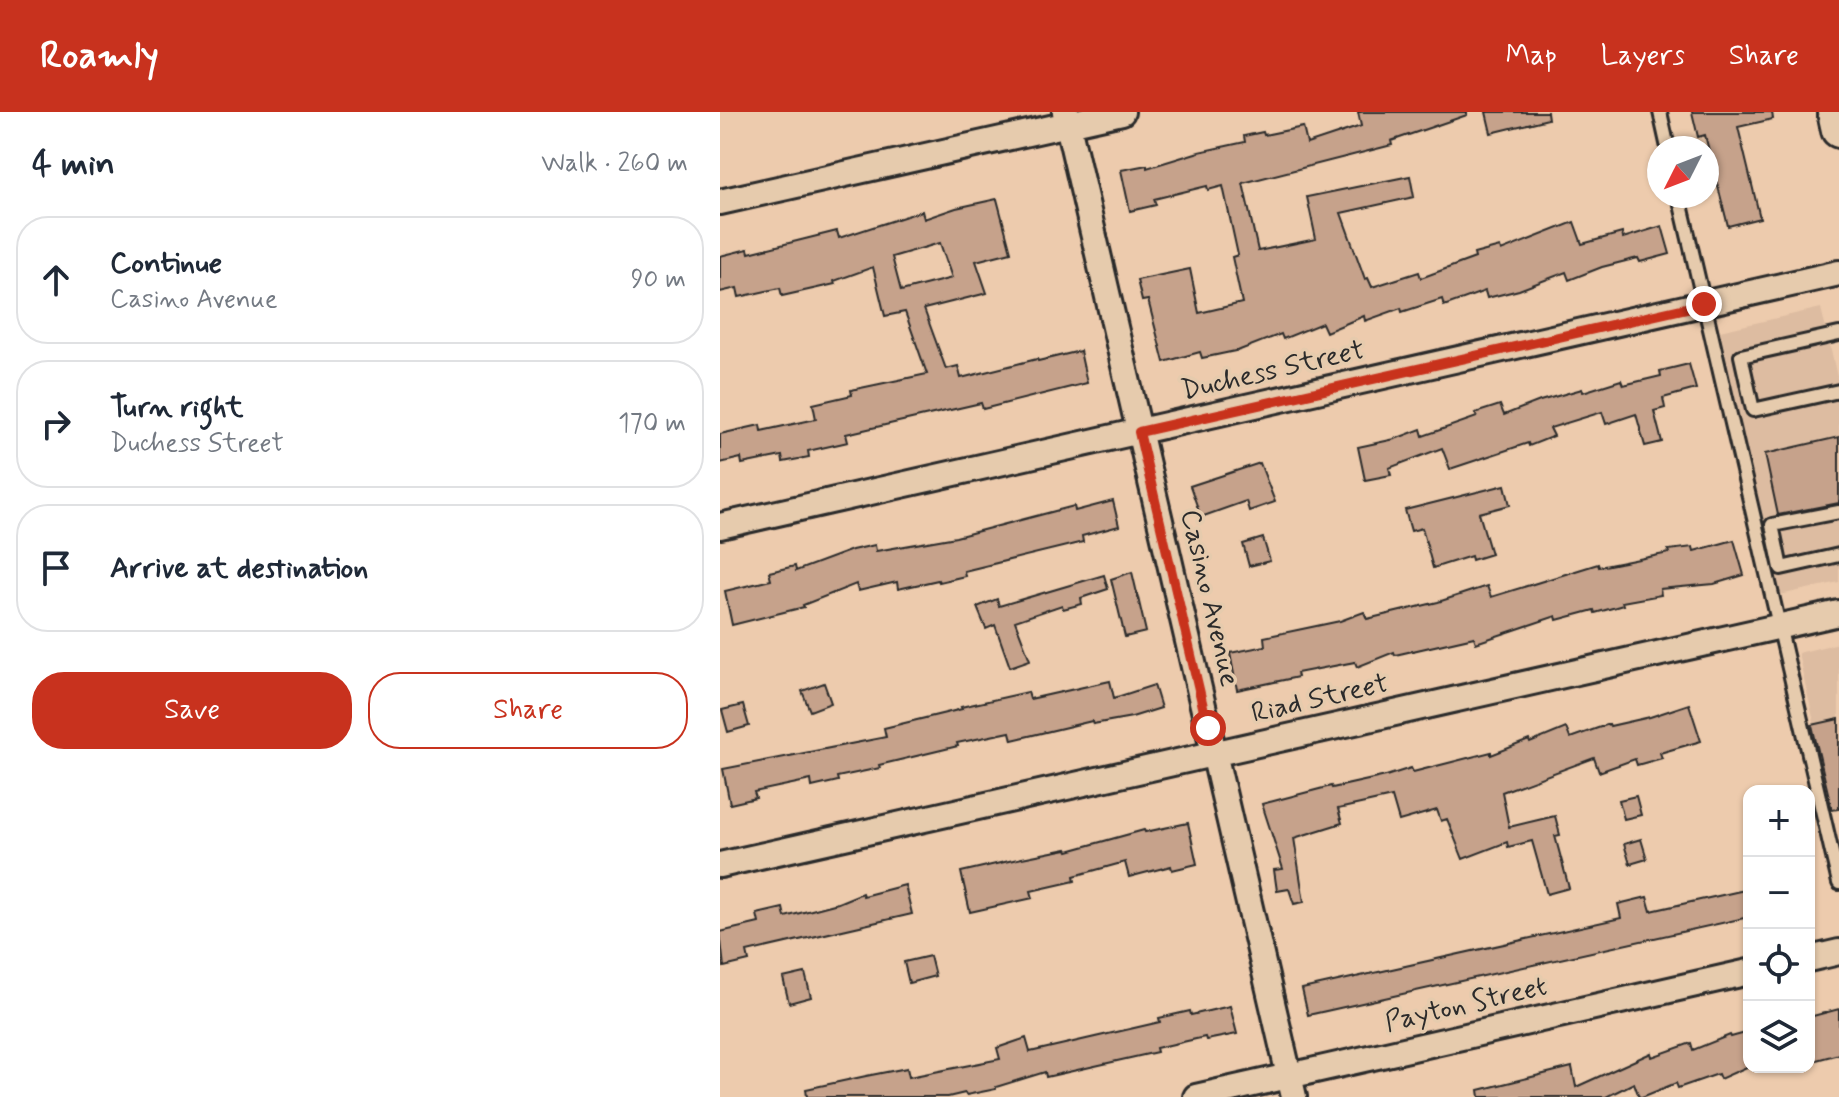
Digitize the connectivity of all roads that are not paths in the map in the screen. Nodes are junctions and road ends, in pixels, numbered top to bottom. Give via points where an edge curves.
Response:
1 (1122, 112) edge
2 (1660, 112) edge
3 (1835, 112) edge
4 (1066, 118) edge
5 (1839, 130) edge
6 (1665, 136) edge
7 (720, 202) edge
8 (1682, 208) edge
9 (1839, 273) edge
10 (1704, 304) junction
11 (1839, 334) edge
12 (1839, 391) edge
13 (1139, 432) junction
14 (1839, 512) edge
15 (720, 526) edge
16 (1839, 555) edge
17 (1839, 613) edge
18 (1778, 627) junction
19 (1214, 754) junction
20 (720, 865) edge
21 (1839, 883) edge
22 (1839, 952) edge
23 (1815, 958) edge
24 (1743, 974) edge
25 (1292, 1087) edge
26 (1196, 1097) edge

1 - 4 street
2 - 6 lane
3 - 5 street
4 - 7 street
4 - 13 street, Casino Avenue
8 - 10 lane
9 - 10 street, Duchess Street
10 - 13 street, Duchess Street
10 - 18 lane
11 - 12 lane via 1741,356 1753,410
13 - 15 street, Duchess Street
13 - 19 street, Casino Avenue
14 - 16 lane via 1772,525 1781,568
17 - 18 street, Riad Street
18 - 19 street, Riad Street
18 - 21 lane
19 - 20 street, Riad Street
19 - 25 street, Casino Avenue
22 - 23 street
24 - 25 street, Payton Street
25 - 26 street, Payton Street

